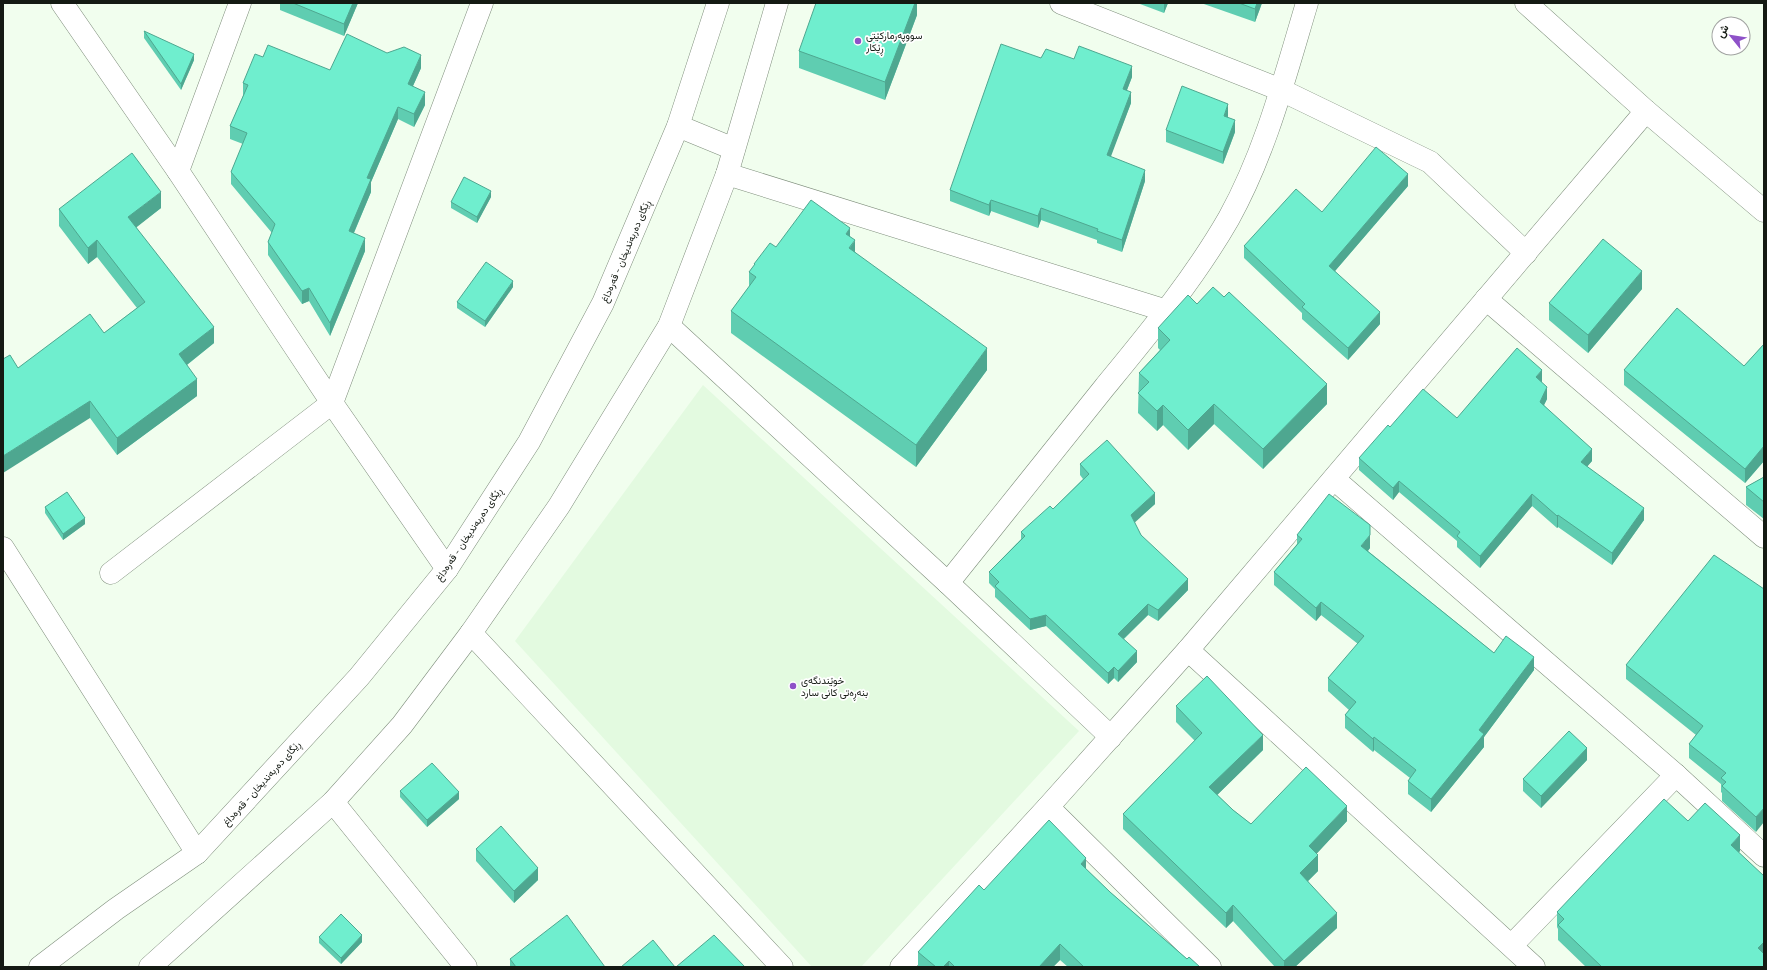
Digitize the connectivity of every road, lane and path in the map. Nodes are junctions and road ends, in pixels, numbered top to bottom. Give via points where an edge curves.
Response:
1 (62, 3) edge
2 (240, 3) edge
3 (482, 3) edge
4 (718, 3) edge
5 (777, 3) edge
6 (1061, 3) edge
7 (1307, 3) edge
8 (1526, 3) edge
9 (1281, 90) junction
10 (1646, 111) junction
11 (678, 126) junction
12 (734, 149) junction
13 (178, 171) junction
14 (726, 174) junction
15 (1764, 211) edge
16 (1526, 253) junction
17 (1486, 298) junction
18 (1167, 311) junction
19 (669, 326) junction
20 (332, 403) junction
21 (1334, 479) junction
22 (1764, 537) edge
23 (3, 548) edge
24 (447, 569) junction
25 (111, 573) dead end
26 (948, 583) junction
27 (471, 633) junction
28 (1188, 650) junction
29 (1111, 737) junction
30 (1676, 775) junction
31 (333, 802) junction
32 (1048, 807) junction
33 (197, 853) junction
34 (1764, 856) edge
35 (1512, 945) junction
36 (40, 967) edge
37 (150, 967) edge
38 (466, 967) edge
39 (782, 967) edge
40 (901, 967) edge
41 (1210, 967) edge
42 (1534, 967) edge

1 - 13 street
2 - 13 street
3 - 20 street
4 - 11 street, ڕێگای دەربەندیخان - قەرەداغ
5 - 12 street
6 - 9 street
7 - 9 street
8 - 10 street
9 - 16 street via 1430,162
9 - 18 street via 1250,174 1229,217
10 - 15 street
10 - 16 street
11 - 12 street
11 - 24 street, ڕێگای دەربەندیخان - قەرەداغ via 603,303 528,442
12 - 14 street
13 - 20 street
14 - 18 street
14 - 19 street
16 - 17 street
17 - 21 street
17 - 22 street
18 - 26 street
19 - 26 street
19 - 27 street via 559,506
20 - 24 street
20 - 25 street
21 - 28 street
21 - 30 street
23 - 33 street
24 - 33 street, ڕێگای دەربەندیخان - قەرەداغ via 358,677
26 - 29 street
27 - 31 street via 402,725
27 - 39 street
28 - 29 street
28 - 35 street
29 - 32 street
30 - 34 street
30 - 35 street
31 - 37 street
31 - 38 street
32 - 40 street
32 - 41 street
33 - 36 street, ڕێگای دەربەندیخان - قەرەداغ via 116,909
35 - 42 street

